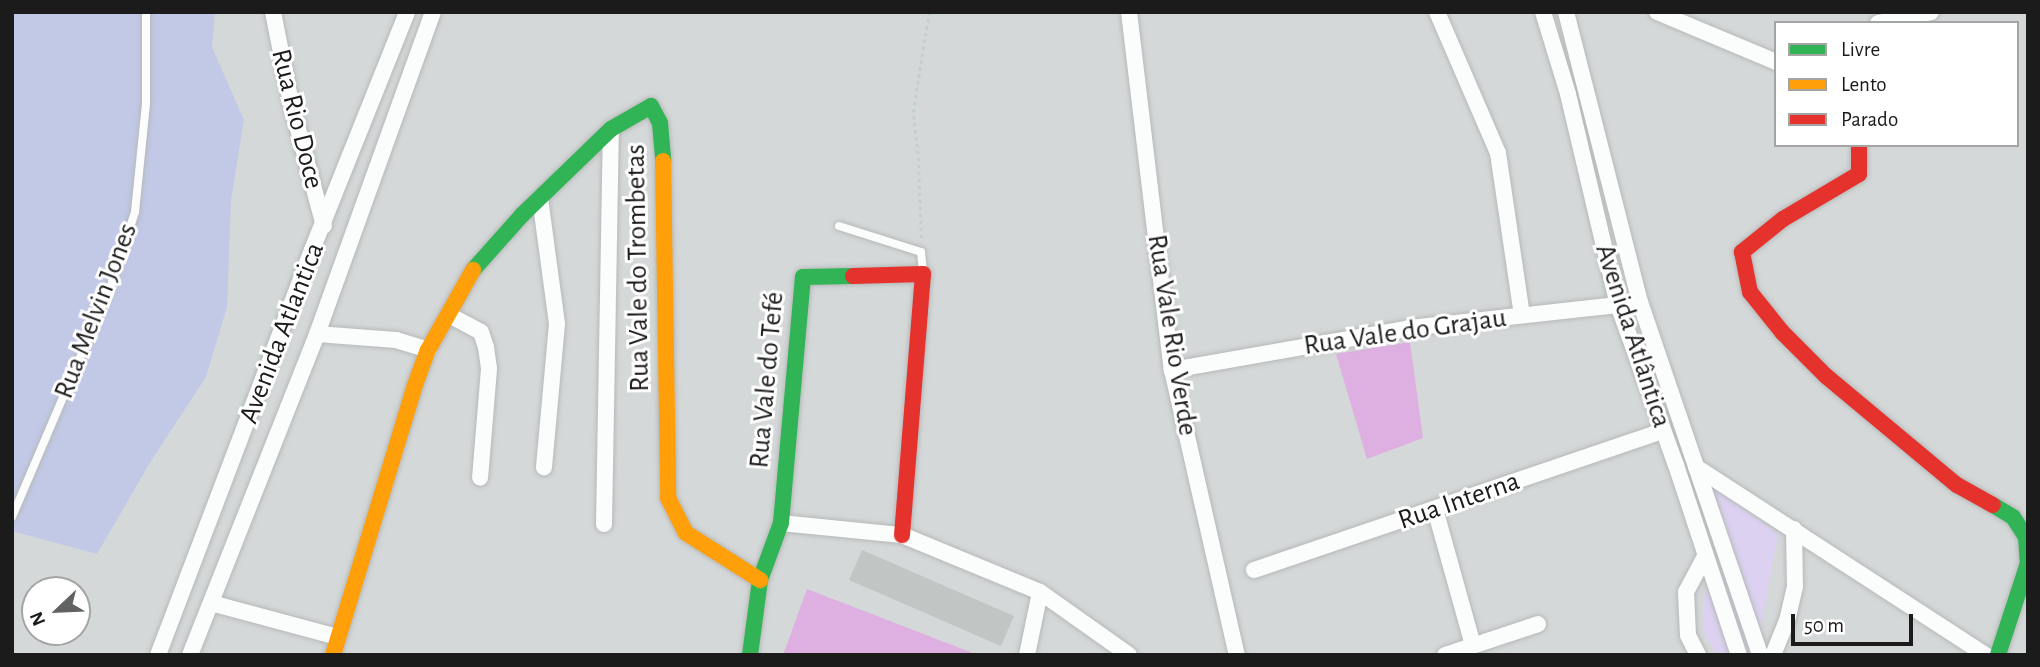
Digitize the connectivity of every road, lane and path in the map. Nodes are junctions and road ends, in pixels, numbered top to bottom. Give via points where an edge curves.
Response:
1 (146, 12) edge
2 (273, 12) edge
3 (407, 12) edge
4 (433, 12) edge
5 (929, 12) edge
6 (1129, 12) edge
7 (1437, 12) edge
8 (1542, 12) edge
9 (1566, 12) edge
10 (1657, 12) edge
11 (1931, 12) edge
12 (1888, 21) edge
13 (1774, 64) edge
14 (611, 129) junction
15 (1859, 147) edge
16 (540, 198) junction
17 (324, 226) junction
18 (839, 226) dead end
19 (921, 252) junction
20 (923, 274) junction
21 (1640, 302) junction
22 (1618, 305) junction
23 (449, 315) junction
24 (1522, 315) junction
25 (317, 334) junction
26 (428, 350) junction
27 (1172, 370) junction
28 (1663, 431) junction
29 (1676, 465) junction
30 (544, 467) dead end
31 (1698, 467) junction
32 (480, 478) dead end
33 (16, 498) edge
34 (1434, 509) junction
35 (12, 517) edge
36 (781, 523) junction
37 (604, 524) dead end
38 (1794, 529) junction
39 (902, 535) junction
40 (1705, 557) junction
41 (1254, 570) dead end
42 (760, 580) junction
43 (1040, 592) junction
44 (211, 603) junction
45 (1538, 624) dead end
46 (338, 637) junction
47 (1473, 645) junction
48 (158, 655) edge
49 (190, 655) edge
50 (333, 655) edge
51 (750, 655) edge
52 (1027, 655) edge
53 (1129, 655) edge
54 (1237, 655) edge
55 (1445, 655) edge
56 (1698, 655) edge
57 (1739, 655) edge
58 (1760, 655) edge
59 (1773, 655) edge
60 (1985, 655) edge
61 (1998, 655) edge

1 - 33 lane, Rua Melvin Jones via 146,103 135,212 113,282
2 - 17 street, Rua Rio Doce
3 - 17 street, Avenida Atlantica
4 - 25 street
5 - 19 path via 913,112
6 - 27 street, Rua Vale Rio Verde
7 - 24 street via 1498,153
8 - 22 street, Avenida Atlântica via 1568,94
9 - 21 street, Avenida Atlântica
10 - 13 street
11 - 12 street
14 - 16 street, Rua Vale do Trombetas
14 - 37 street
14 - 42 street, Rua Vale do Trombetas via 651,106 660,123 668,498 686,533
15 - 61 street via 1859,174 1783,219 1742,252 1750,292 1826,376 1957,485 2013,517 2026,537 2028,564
16 - 23 street, Rua Vale do Trombetas via 471,272
16 - 30 street via 557,324
17 - 48 street, Avenida Atlantica
18 - 19 lane
19 - 20 lane
20 - 36 street, Rua Vale do Tefé via 803,277
20 - 39 street
21 - 22 street, Rua Vale do Grajau
21 - 31 street, Avenida Atlântica
22 - 24 street, Rua Vale do Grajau
22 - 28 street, Avenida Atlântica
23 - 26 street, Rua Vale do Trombetas
23 - 32 street via 481,332 486,347 489,369
24 - 27 street, Rua Vale do Grajau via 1409,328
25 - 26 street via 396,340
25 - 44 street
26 - 46 street, Rua Vale do Trombetas
27 - 54 street, Rua Vale Rio Verde
28 - 29 street, Avenida Atlântica
28 - 34 street, Rua Interna
29 - 31 street
29 - 40 street, Avenida Atlântica
31 - 38 street
31 - 58 street, Avenida Atlântica
33 - 35 lane, Rua Melvin Jones
34 - 41 street, Rua Interna
34 - 47 street
36 - 39 street
36 - 42 street, Rua Vale do Tefé
38 - 59 street via 1795,587
38 - 60 street
39 - 43 street
40 - 56 street via 1686,592 1688,635
40 - 57 street, Avenida Atlântica
42 - 51 street, Rua Vale do Tefé
43 - 52 street
43 - 53 street
44 - 46 street
44 - 49 street
45 - 47 street
46 - 50 street, Rua Vale do Trombetas
47 - 55 street

